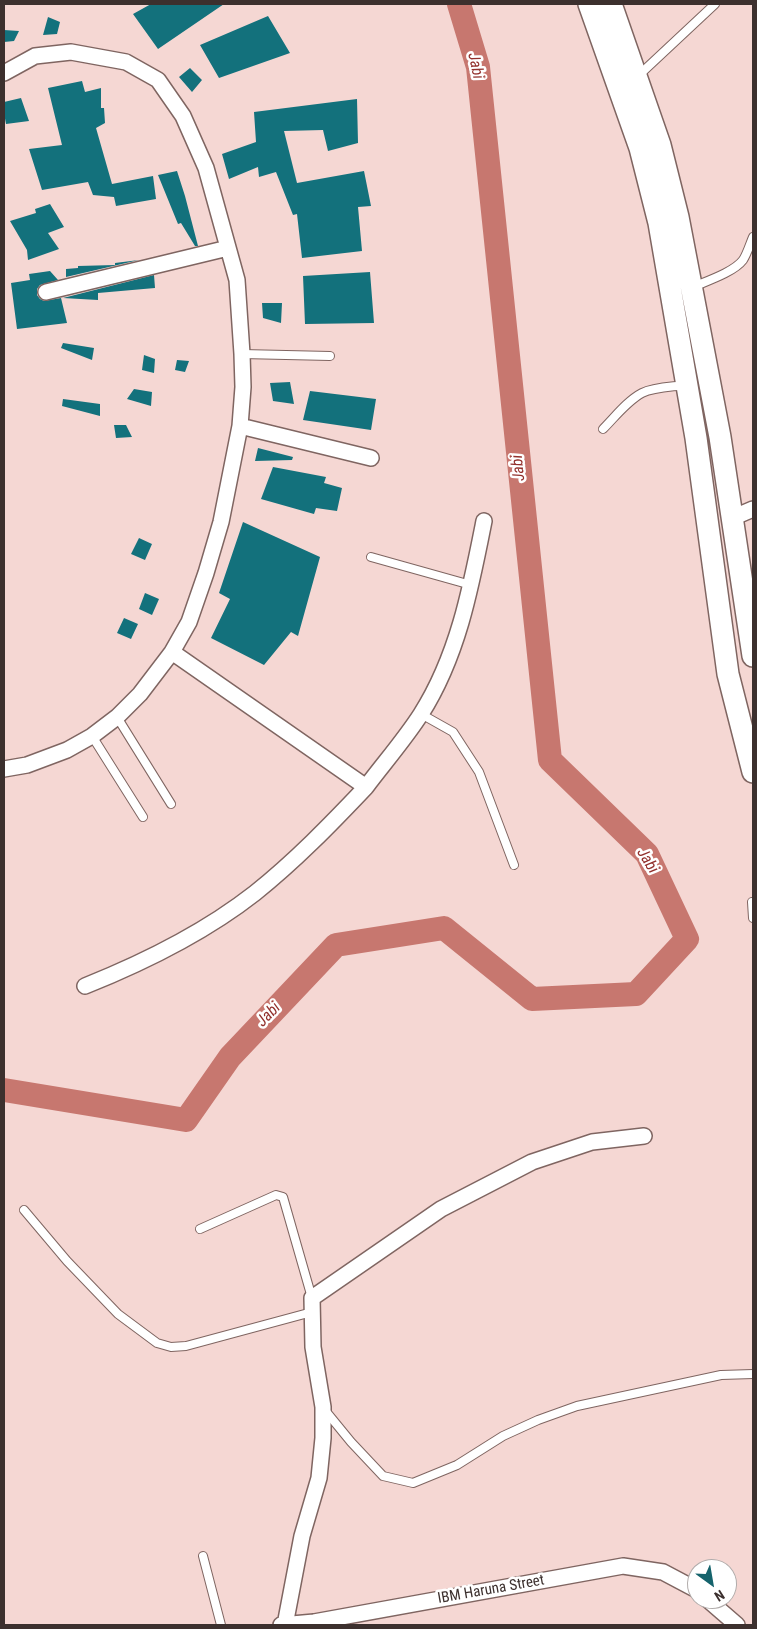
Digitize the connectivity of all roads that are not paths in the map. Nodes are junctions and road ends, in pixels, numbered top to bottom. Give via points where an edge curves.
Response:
1 (588, 4) edge
2 (611, 4) edge
3 (715, 4) edge
4 (4, 73) edge
5 (636, 77) junction
6 (753, 237) edge
7 (228, 248) junction
8 (691, 288) junction
9 (46, 292) dead end
10 (242, 354) junction
11 (330, 356) dead end
12 (687, 385) junction
13 (240, 426) junction
14 (603, 429) dead end
15 (371, 458) dead end
16 (753, 508) edge
17 (732, 518) junction
18 (484, 521) dead end
19 (371, 557) dead end
20 (471, 584) junction
21 (753, 648) edge
22 (172, 652) junction
23 (422, 714) junction
24 (117, 717) junction
25 (92, 736) junction
26 (4, 769) edge
27 (753, 772) edge
28 (366, 787) junction
29 (171, 804) dead end
30 (143, 817) dead end
31 (514, 865) dead end
32 (752, 902) dead end
33 (753, 918) edge
34 (85, 986) dead end
35 (644, 1136) dead end
36 (24, 1210) dead end
37 (200, 1229) dead end
38 (312, 1305) junction
39 (753, 1374) edge
40 (323, 1407) junction
41 (204, 1556) dead end
42 (687, 1585) edge
43 (719, 1609) edge
44 (220, 1625) edge
45 (283, 1625) edge
46 (737, 1625) edge

1 - 12 main road via 642,158 659,223
2 - 5 main road
3 - 5 lane
4 - 7 street via 36,56 71,52 126,62 158,80 183,116 206,168
5 - 8 main road via 660,145
6 - 8 lane via 743,260 735,267
7 - 9 street
7 - 10 street via 238,280
8 - 17 main road
10 - 11 lane
10 - 13 street
12 - 14 lane via 643,393
12 - 27 main road via 728,674
13 - 15 street
13 - 22 street via 206,573 188,622
16 - 17 street
17 - 21 main road
18 - 20 street
19 - 20 lane
20 - 23 street via 447,662
22 - 24 street via 140,694
22 - 28 street
23 - 28 street
23 - 31 lane via 453,732 479,772
24 - 25 street
24 - 29 lane
25 - 26 street via 68,750 27,765
25 - 30 lane
28 - 34 street via 289,864 254,893 197,933 135,966
32 - 33 lane
35 - 38 street via 592,1142 532,1162 441,1209
36 - 38 lane via 118,1314 157,1343 171,1347 186,1346
37 - 38 lane via 276,1195 283,1198
38 - 40 street via 313,1347
39 - 40 lane via 721,1376 577,1406 503,1436 457,1465 413,1483 383,1476
40 - 45 street via 319,1478 302,1536
41 - 44 lane
42 - 45 street, IBM Haruna Street via 663,1572 623,1566
43 - 46 street

